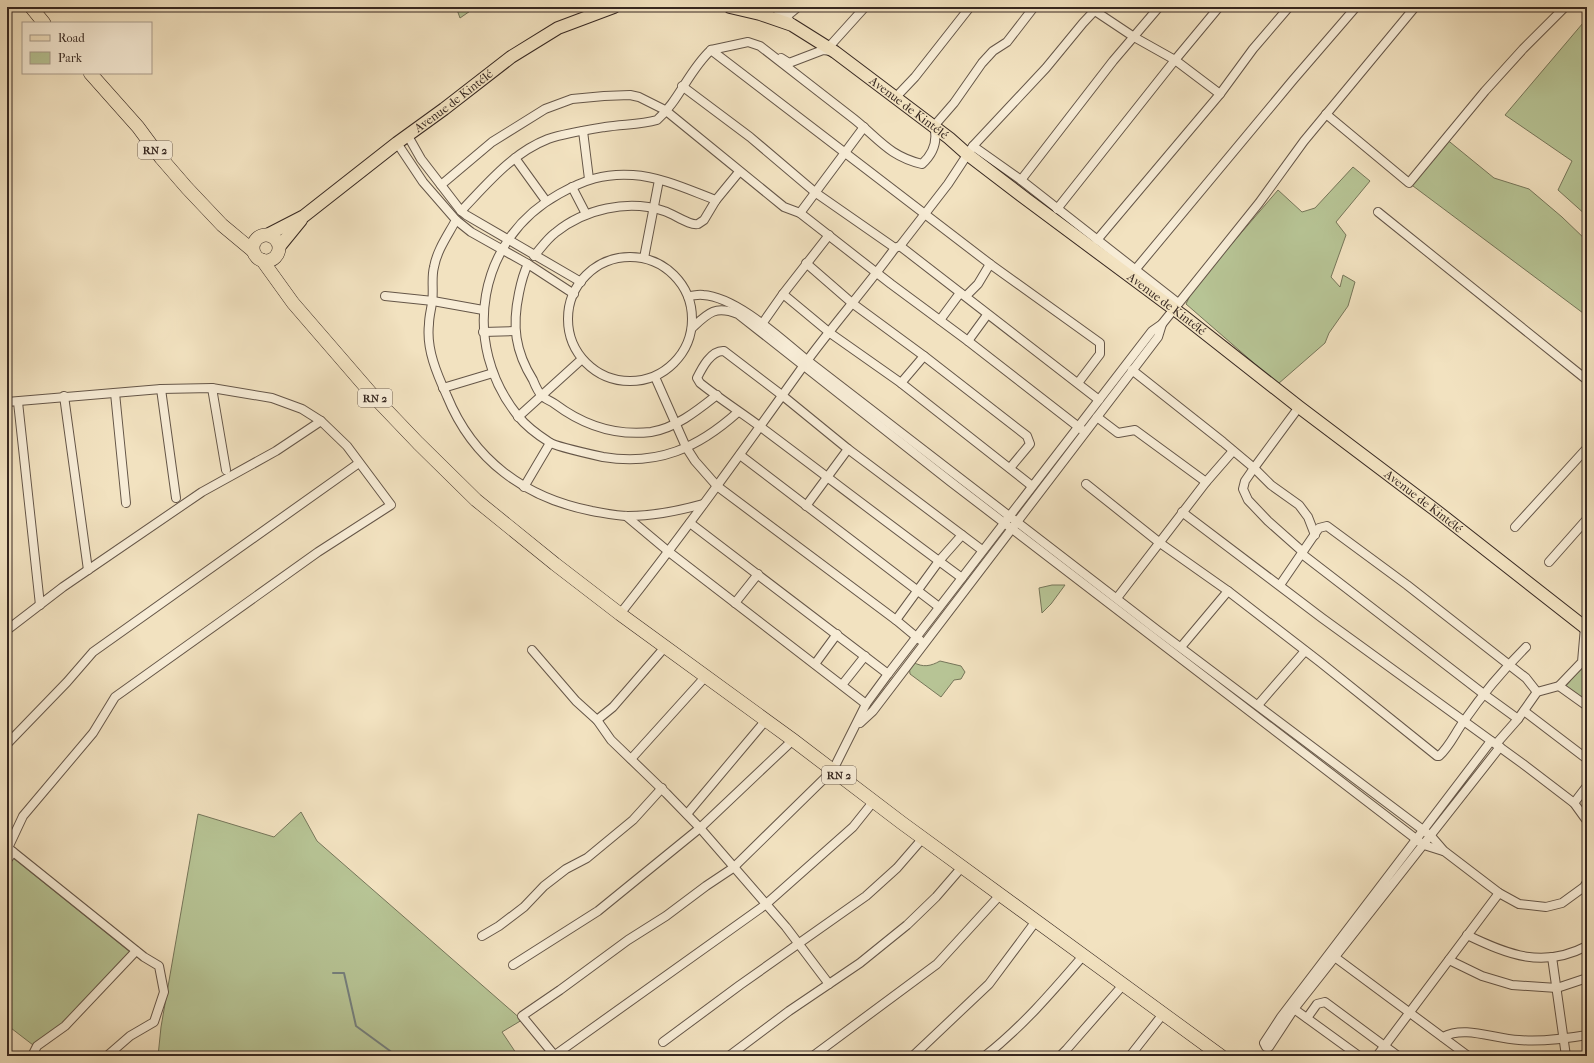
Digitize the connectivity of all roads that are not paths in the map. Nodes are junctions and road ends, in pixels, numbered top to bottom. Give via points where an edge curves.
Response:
1 (31, 7) edge
2 (614, 7) edge
3 (730, 7) edge
4 (776, 7) edge
5 (798, 7) edge
6 (864, 7) edge
7 (970, 7) edge
8 (1034, 7) edge
9 (1159, 7) edge
10 (1219, 7) edge
11 (1289, 7) edge
12 (1356, 7) edge
13 (1415, 7) edge
14 (1565, 7) edge
15 (1094, 8) edge
16 (789, 21) junction
17 (43, 22) edge
18 (1134, 37) junction
19 (760, 46) junction
20 (711, 50) junction
21 (832, 50) junction
22 (1175, 60) junction
23 (91, 74) edge
24 (682, 86) junction
25 (1220, 94) junction
26 (896, 97) junction
27 (665, 110) junction
28 (1326, 114) junction
29 (934, 126) junction
30 (864, 127) junction
31 (583, 131) junction
32 (408, 136) junction
33 (397, 143) junction
34 (970, 150) junction
35 (844, 153) junction
36 (515, 158) junction
37 (740, 172) junction
38 (589, 179) junction
39 (659, 180) junction
40 (1021, 180) junction
41 (441, 184) junction
42 (572, 186) junction
43 (816, 192) junction
44 (716, 200) junction
45 (546, 201) junction
46 (654, 208) junction
47 (1057, 209) junction
48 (461, 211) junction
49 (1378, 212) dead end
50 (800, 213) junction
51 (924, 213) junction
52 (586, 214) junction
53 (304, 216) junction
54 (456, 220) junction
55 (268, 234) junction
56 (829, 235) junction
57 (1097, 240) junction
58 (509, 241) junction
59 (254, 245) junction
60 (279, 247) junction
61 (898, 247) junction
62 (502, 250) junction
63 (534, 256) junction
64 (644, 258) junction
65 (267, 260) junction
66 (806, 263) junction
67 (528, 264) junction
68 (990, 264) junction
69 (1135, 270) junction
70 (877, 273) junction
71 (581, 282) junction
72 (574, 294) junction
73 (783, 294) junction
74 (963, 295) junction
75 (385, 296) dead end
76 (688, 296) junction
77 (433, 301) junction
78 (852, 303) junction
79 (1176, 306) junction
80 (483, 310) junction
81 (987, 314) junction
82 (940, 320) junction
83 (762, 324) junction
84 (1162, 324) junction
85 (692, 328) junction
86 (515, 331) junction
87 (483, 332) junction
88 (830, 333) junction
89 (968, 341) junction
90 (924, 356) junction
91 (582, 359) junction
92 (806, 363) junction
93 (1132, 370) junction
94 (493, 373) junction
95 (655, 377) junction
96 (1587, 380) edge
97 (1078, 383) junction
98 (901, 384) junction
99 (212, 388) junction
100 (443, 388) junction
101 (161, 389) junction
102 (115, 393) junction
103 (64, 396) junction
104 (542, 396) junction
105 (717, 396) junction
106 (784, 396) junction
107 (1099, 400) junction
108 (7, 402) edge
109 (18, 402) junction
110 (1299, 407) junction
111 (738, 412) junction
112 (518, 417) junction
113 (1097, 417) junction
114 (321, 422) junction
115 (675, 423) junction
116 (761, 427) junction
117 (1082, 429) junction
118 (550, 443) junction
119 (686, 447) junction
120 (1587, 448) edge
121 (848, 449) junction
122 (1233, 451) junction
123 (740, 455) junction
124 (359, 463) junction
125 (1010, 468) junction
126 (1254, 468) junction
127 (226, 470) dead end
128 (826, 478) junction
129 (1206, 482) junction
130 (1086, 484) dead end
131 (717, 486) junction
132 (1032, 486) junction
133 (524, 487) junction
134 (176, 498) dead end
135 (126, 503) dead end
136 (703, 504) junction
137 (806, 506) junction
138 (1182, 512) junction
139 (626, 516) junction
140 (1006, 519) junction
141 (1587, 519) edge
142 (690, 522) junction
143 (1013, 525) junction
144 (1515, 527) dead end
145 (962, 535) junction
146 (1315, 535) junction
147 (1160, 543) junction
148 (982, 550) junction
149 (669, 552) junction
150 (1302, 553) junction
151 (939, 561) junction
152 (1549, 562) dead end
153 (88, 570) junction
154 (758, 574) junction
155 (962, 578) junction
156 (1280, 585) junction
157 (918, 591) junction
158 (1228, 591) junction
159 (1117, 598) junction
160 (735, 603) junction
161 (40, 605) junction
162 (939, 606) junction
163 (620, 614) junction
164 (896, 620) junction
165 (1586, 628) edge
166 (7, 630) edge
167 (837, 634) junction
168 (916, 637) junction
169 (923, 644) junction
170 (665, 646) junction
171 (1181, 647) junction
172 (1526, 647) dead end
173 (532, 650) dead end
174 (1305, 651) junction
175 (865, 656) junction
176 (815, 664) junction
177 (1508, 665) junction
178 (888, 674) junction
179 (706, 676) junction
180 (842, 685) junction
181 (1559, 686) junction
182 (1537, 692) junction
183 (1485, 695) junction
184 (866, 704) junction
185 (1258, 705) junction
186 (1587, 706) edge
187 (1524, 711) junction
188 (1518, 719) junction
189 (597, 720) junction
190 (766, 720) junction
191 (1463, 721) junction
192 (855, 728) junction
193 (793, 740) junction
194 (7, 744) edge
195 (1496, 744) junction
196 (631, 759) junction
197 (1587, 759) edge
198 (833, 770) junction
199 (1587, 786) edge
200 (662, 788) junction
201 (874, 802) junction
202 (1574, 803) junction
203 (686, 814) junction
204 (1587, 821) edge
205 (700, 828) junction
206 (1423, 830) junction
207 (1431, 836) junction
208 (923, 838) junction
209 (1416, 839) junction
210 (1424, 845) junction
211 (9, 849) edge
212 (1444, 851) junction
213 (7, 860) edge
214 (962, 867) junction
215 (733, 868) junction
216 (1586, 886) edge
217 (1499, 893) junction
218 (1000, 895) junction
219 (765, 905) junction
220 (1036, 921) junction
221 (1467, 935) junction
222 (482, 936) dead end
223 (798, 944) junction
224 (1587, 946) edge
225 (136, 951) junction
226 (1332, 955) junction
227 (1083, 956) junction
228 (1552, 957) junction
229 (1449, 960) junction
230 (513, 965) dead end
231 (1587, 978) edge
232 (829, 984) junction
233 (1123, 985) junction
234 (1558, 988) junction
235 (1409, 1012) junction
236 (1163, 1014) junction
237 (1307, 1018) junction
238 (1587, 1035) edge
239 (1442, 1037) junction
240 (1563, 1039) junction
241 (662, 1042) dead end
242 (1385, 1046) junction
243 (32, 1056) edge
244 (107, 1056) edge
245 (555, 1056) edge
246 (729, 1056) edge
247 (813, 1056) edge
248 (913, 1056) edge
249 (985, 1056) edge
250 (1060, 1056) edge
251 (1130, 1056) edge
252 (1221, 1056) edge
253 (1359, 1056) edge
254 (1377, 1056) edge
255 (1398, 1056) edge
256 (1468, 1056) edge
257 (1566, 1056) edge

1 - 17 highway
2 - 32 main road, Avenue de Kintélé via 547,33 511,57
3 - 16 main road, Avenue de Kintélé
4 - 16 street
5 - 16 street
6 - 21 street
7 - 26 street
8 - 29 street via 1007,42 993,51 982,63
9 - 18 street
10 - 22 street
11 - 25 street via 1253,49
12 - 69 street
13 - 28 street
14 - 28 street via 1484,90 1409,183
15 - 18 street
15 - 34 street via 1046,68
16 - 21 main road, Avenue de Kintélé
18 - 22 street
18 - 40 street
19 - 20 street via 748,42
19 - 21 street via 789,63 823,50
19 - 30 street
20 - 24 street
20 - 35 street
21 - 26 main road, Avenue de Kintélé
22 - 25 street
22 - 47 street
23 - 59 highway, RN 2 via 182,182 227,229
24 - 27 street
24 - 43 street via 750,137
25 - 57 street
26 - 29 main road, Avenue de Kintélé
27 - 31 street via 651,122
27 - 37 street
27 - 41 street via 640,96 572,99 545,109 513,128
28 - 79 street
29 - 30 street via 936,136 933,148 930,157 922,164 900,157 889,150
29 - 34 main road, Avenue de Kintélé
30 - 35 street
31 - 36 street via 549,139
31 - 38 street
32 - 33 main road, Avenue de Kintélé
32 - 41 street via 421,159
33 - 53 main road, Avenue de Kintélé
33 - 54 street via 423,182
34 - 40 street
34 - 51 street via 948,184
34 - 79 main road, Avenue de Kintélé via 1026,199
35 - 43 street
35 - 51 street
36 - 45 street
36 - 48 street
37 - 44 street
37 - 50 street via 784,207
38 - 39 street via 633,175
38 - 42 street
39 - 44 street
39 - 46 street
40 - 47 street
41 - 48 street
42 - 45 street
42 - 52 street
43 - 50 street
43 - 61 street
44 - 46 street via 704,220 696,225
45 - 58 street
46 - 52 street via 622,206
46 - 64 street
47 - 57 street
48 - 58 street
49 - 96 street
50 - 56 street
51 - 61 street
51 - 68 street
52 - 63 street via 554,233
53 - 55 main road, Avenue de Kintélé
53 - 60 main road, Avenue de Kintélé
54 - 62 street
54 - 77 street via 434,267
55 - 59 highway via 261,235
55 - 60 highway via 277,240
56 - 66 street
56 - 70 street
57 - 69 street
58 - 62 street
58 - 63 street
59 - 65 highway, RN 2 via 256,257
60 - 65 highway via 277,254
61 - 70 street
61 - 74 street
62 - 67 street
62 - 80 street via 488,283
63 - 71 street
64 - 71 street via 627,257 609,261 594,269
64 - 76 street via 661,265 676,276
65 - 163 highway, RN 2 via 293,303 376,399 418,443 476,500
66 - 73 street
66 - 78 street
67 - 72 street
67 - 86 street via 522,278 516,307
68 - 74 street via 978,284
68 - 97 street via 1100,343 1100,354
69 - 79 street
70 - 78 street
70 - 82 street
71 - 72 street
72 - 91 street via 569,310 569,327 573,344
73 - 83 street
73 - 88 street
74 - 81 street
74 - 82 street
75 - 77 street
76 - 83 street via 716,297 734,305
76 - 85 street via 693,316
77 - 80 street
77 - 100 street via 429,340
78 - 88 street
78 - 90 street
79 - 84 street
79 - 110 main road, Avenue de Kintélé
80 - 87 street
81 - 89 street
81 - 97 street
82 - 89 street
83 - 92 street
84 - 93 street via 1158,337
84 - 107 street via 1152,331
85 - 92 street via 713,311 727,310 738,314
85 - 95 street via 686,348 673,366
86 - 87 street
86 - 104 street via 518,348
87 - 94 street via 486,354
88 - 92 street
88 - 98 street
89 - 117 street
90 - 98 street
90 - 125 street via 1027,436 1030,444
91 - 95 street via 597,372 615,380 635,382
91 - 104 street
92 - 106 street
92 - 140 street
93 - 113 street
93 - 122 street
94 - 100 street
94 - 112 street
95 - 115 street
97 - 107 street
98 - 125 street
99 - 101 street
99 - 114 street via 272,398 302,409
99 - 127 street
100 - 133 street via 457,417 475,444 494,465
101 - 102 street
101 - 134 street
102 - 103 street
102 - 135 street
103 - 109 street
103 - 153 street
104 - 112 street
104 - 115 street via 563,411 603,429 626,433 652,431
105 - 106 street via 700,383 698,378 702,367 717,352 724,351
105 - 111 street
105 - 115 street
106 - 116 street
106 - 121 street
107 - 117 street
108 - 109 street
109 - 161 street
110 - 126 street
110 - 165 main road, Avenue de Kintélé
111 - 116 street
111 - 119 street via 701,441
112 - 118 street
113 - 117 street
113 - 129 street via 1118,433 1135,430
114 - 124 street via 347,446
114 - 153 street via 276,451 202,492
115 - 119 street
116 - 123 street
116 - 128 street
117 - 132 street
117 - 143 street
118 - 119 street via 619,460 661,456
118 - 133 street
119 - 131 street
120 - 144 street
121 - 128 street
121 - 145 street
122 - 126 street
122 - 129 street
123 - 131 street
123 - 137 street
124 - 194 street via 93,652
124 - 211 street via 391,504 318,552 115,697 93,733 23,816
125 - 132 street
126 - 146 street via 1271,485 1299,505 1308,517
126 - 150 street via 1244,481 1243,489 1248,500
128 - 137 street
128 - 151 street
129 - 138 street
130 - 147 street
131 - 136 street
131 - 164 street
132 - 140 street
133 - 139 street via 572,507
136 - 139 street via 660,514
136 - 142 street
137 - 157 street
138 - 147 street
138 - 156 street
139 - 149 street
140 - 143 street
140 - 148 street
141 - 152 street
142 - 149 street
142 - 154 street
143 - 159 street
143 - 169 street
143 - 209 street
145 - 148 street
145 - 151 street
146 - 150 street
146 - 177 street via 1319,528 1327,526 1332,529
147 - 158 street
147 - 159 street
148 - 155 street
149 - 160 street
149 - 163 street
150 - 156 street
150 - 183 street
151 - 155 street
151 - 157 street
153 - 161 street
154 - 160 street
154 - 167 street
155 - 162 street
156 - 191 street
157 - 162 street
157 - 164 street
158 - 171 street
158 - 174 street
159 - 171 street
160 - 176 street
161 - 166 street
162 - 168 street
163 - 170 highway, RN 2
164 - 168 street
165 - 181 street via 1582,662
167 - 175 street
167 - 176 street
168 - 169 street
168 - 178 street
169 - 192 street via 872,711
170 - 179 highway, RN 2
170 - 189 street via 613,707
171 - 185 street
172 - 177 street
173 - 189 street via 576,702
174 - 185 street
174 - 191 street via 1437,756 1446,749
175 - 178 street
175 - 180 street
176 - 180 street
177 - 182 street via 1526,678
177 - 183 street
178 - 184 street
179 - 190 highway, RN 2
179 - 196 street
180 - 184 street
181 - 182 street
181 - 186 street
182 - 187 street
183 - 188 street
183 - 191 street
184 - 192 street
185 - 206 street
187 - 188 street
187 - 197 street
188 - 195 street
189 - 196 street
190 - 193 highway, RN 2
190 - 203 street
191 - 195 street
192 - 198 street
193 - 198 highway, RN 2
193 - 205 street
195 - 202 street
195 - 206 street
195 - 207 street
196 - 200 street
198 - 201 highway, RN 2
198 - 215 street
199 - 202 street
200 - 203 street
200 - 222 street via 633,820 587,858 566,870 524,908
201 - 208 highway, RN 2
201 - 219 street via 853,827
202 - 204 street
203 - 205 street
205 - 215 street
205 - 230 street via 598,911
206 - 207 street
206 - 209 street
207 - 210 street
207 - 212 street
208 - 214 highway, RN 2
208 - 223 street via 897,868 866,896
209 - 210 street
209 - 226 street
210 - 212 street
210 - 226 street
211 - 213 street
211 - 225 street
212 - 217 street
214 - 218 highway, RN 2
214 - 232 street via 907,925
215 - 219 street
215 - 245 street via 522,1016
216 - 217 street via 1562,903 1546,908 1519,904
217 - 221 street
218 - 220 highway, RN 2
218 - 247 street via 937,964
219 - 223 street
219 - 245 street
220 - 227 highway, RN 2
220 - 248 street via 989,984
221 - 228 street via 1516,955
221 - 229 street
223 - 232 street
223 - 241 street
224 - 228 street
225 - 243 street via 65,1026 37,1046
225 - 244 street via 159,966 164,992 154,1022 130,1036
226 - 235 street
226 - 237 street via 1292,1007
227 - 233 highway, RN 2
227 - 249 street via 1040,1005
228 - 234 street
229 - 234 street via 1482,976 1512,985
229 - 235 street
231 - 234 street
232 - 246 street
233 - 236 highway, RN 2
233 - 250 street
234 - 240 street
235 - 239 street
235 - 242 street
236 - 251 street
236 - 252 highway, RN 2
237 - 242 street via 1317,1004 1325,1002
237 - 253 street
238 - 240 street
239 - 240 street via 1458,1031 1518,1040
239 - 256 street
240 - 257 street
242 - 254 street
242 - 255 street

